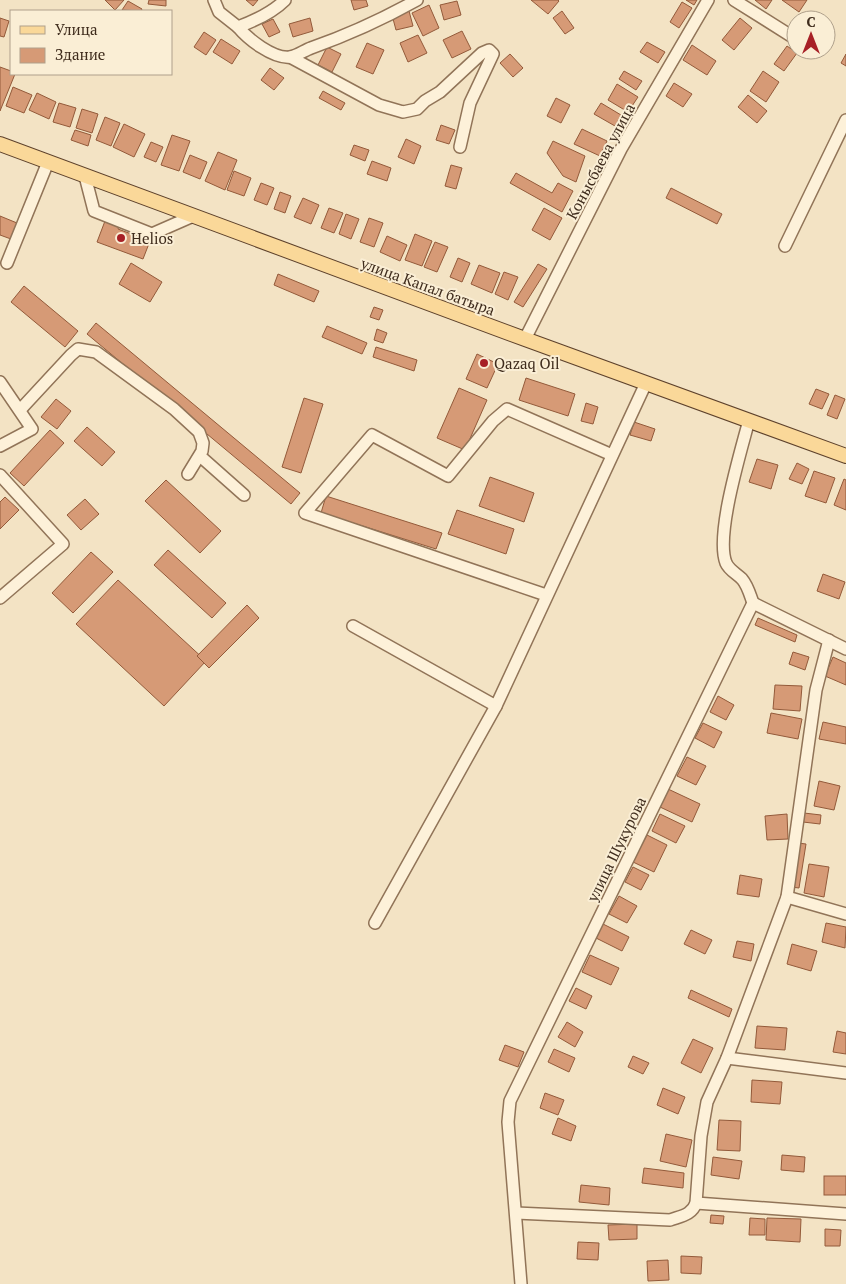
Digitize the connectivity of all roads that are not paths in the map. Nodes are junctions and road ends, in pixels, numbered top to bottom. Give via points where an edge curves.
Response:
1 (214, 0) edge
2 (285, 0) edge
3 (417, 0) edge
4 (708, 0) edge
5 (734, 0) edge
6 (238, 27) junction
7 (786, 34) edge
8 (290, 57) junction
9 (846, 120) edge
10 (0, 144) edge
11 (460, 147) dead end
12 (48, 162) junction
13 (85, 176) junction
14 (193, 216) junction
15 (785, 246) dead end
16 (7, 263) dead end
17 (525, 339) junction
18 (0, 382) edge
19 (646, 383) junction
20 (20, 410) junction
21 (749, 420) junction
22 (0, 446) edge
23 (612, 455) junction
24 (200, 456) junction
25 (846, 456) edge
26 (188, 474) dead end
27 (0, 475) edge
28 (244, 495) dead end
29 (546, 595) junction
30 (0, 598) edge
31 (753, 603) junction
32 (353, 626) dead end
33 (828, 640) junction
34 (846, 648) edge
35 (496, 706) junction
36 (786, 897) junction
37 (846, 914) edge
38 (374, 922) dead end
39 (727, 1058) junction
40 (846, 1073) edge
41 (696, 1203) junction
42 (516, 1213) junction
43 (846, 1214) edge
44 (521, 1284) edge

1 - 6 street via 219,12
2 - 6 street via 253,22
3 - 8 street via 377,21
4 - 17 street, Конысбаева улица via 621,149
5 - 7 street
6 - 8 street via 260,47
8 - 11 street via 379,105 403,112 417,109 489,50 493,54 470,103
9 - 15 street
10 - 12 main road, улица Капал батыра
12 - 13 main road, улица Капал батыра
12 - 16 street
13 - 14 main road, улица Капал батыра
13 - 14 street via 94,211 152,234
14 - 17 main road, улица Капал батыра
17 - 19 main road, улица Капал батыра
18 - 20 street
19 - 21 main road, улица Капал батыра
19 - 23 street
20 - 22 street via 32,429
20 - 24 street via 71,355 78,349 87,349 96,352 166,403 198,432 203,443
21 - 25 main road, улица Капал батыра
21 - 31 street via 726,515 724,550 729,568 747,586
23 - 29 street
23 - 29 street via 506,409 448,476 372,435 305,513
24 - 26 street
24 - 28 street
27 - 30 street via 64,544
29 - 35 street
31 - 33 street
31 - 42 street, улица Шукурова via 510,1101 508,1122
32 - 35 street
33 - 34 street
33 - 36 street via 816,690
35 - 38 street
36 - 37 street
36 - 39 street
39 - 40 street
39 - 41 street via 707,1102
41 - 42 street via 690,1212 670,1220
41 - 43 street
42 - 44 street, улица Шукурова

